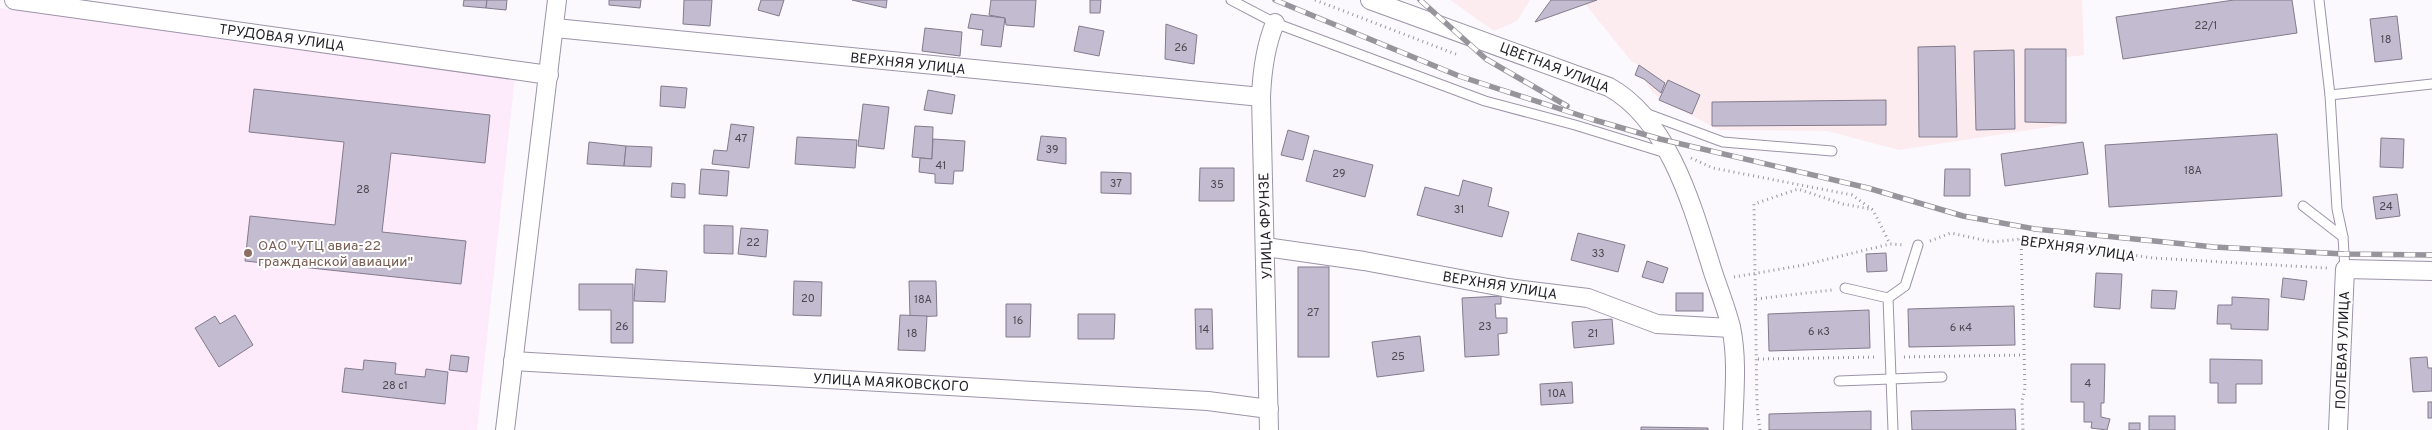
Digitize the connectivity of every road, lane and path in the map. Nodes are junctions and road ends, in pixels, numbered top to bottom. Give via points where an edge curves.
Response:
1 (14, 0) edge
2 (557, 0) edge
3 (1231, 0) edge
4 (1315, 0) edge
5 (1370, 0) edge
6 (2319, 0) edge
7 (1275, 23) junction
8 (555, 28) junction
9 (1458, 55) dead end
10 (550, 75) junction
11 (2432, 84) edge
12 (2330, 95) junction
13 (1261, 97) junction
14 (1640, 111) junction
15 (1832, 151) dead end
16 (1668, 154) junction
17 (2303, 206) dead end
18 (1873, 210) junction
19 (2344, 237) junction
20 (2021, 239) junction
21 (1890, 244) junction
22 (1918, 245) junction
23 (1266, 247) junction
24 (2345, 269) junction
25 (2432, 271) edge
26 (1755, 275) junction
27 (1716, 280) junction
28 (1845, 288) joint
29 (1888, 298) junction
30 (1756, 299) junction
31 (1731, 328) junction
32 (513, 361) junction
33 (1942, 377) dead end
34 (1890, 380) junction
35 (1840, 381) dead end
36 (1269, 409) junction
37 (505, 430) edge
38 (1269, 430) edge
39 (1733, 430) edge
40 (1760, 430) edge
41 (1893, 430) edge
42 (2023, 430) edge
43 (2338, 430) edge

1 - 10 street, ТРУДОВАЯ УЛИЦА
2 - 8 street
3 - 7 lane
4 - 9 path
5 - 14 street, ЦВЕТНАЯ УЛИЦА via 1610,87 1623,94
6 - 12 lane
7 - 13 street, УЛИЦА ФРУНЗЕ via 1262,70
7 - 16 lane via 1486,101
8 - 10 street
8 - 13 street, ВЕРХНЯЯ УЛИЦА
10 - 32 street
11 - 12 lane
12 - 19 lane via 2337,209
13 - 23 street, УЛИЦА ФРУНЗЕ
14 - 15 lane via 1723,142
14 - 16 street, ЦВЕТНАЯ УЛИЦА
16 - 18 path via 1691,157 1713,168 1852,195
16 - 27 street, ЦВЕТНАЯ УЛИЦА via 1695,213
17 - 19 lane
18 - 21 path
18 - 26 path via 1798,189 1754,204
19 - 24 lane
20 - 22 path, ВЕРХНЯЯ УЛИЦА via 1992,242 1951,233
20 - 24 path, ВЕРХНЯЯ УЛИЦА via 2153,258
20 - 42 path
21 - 22 path, ВЕРХНЯЯ УЛИЦА
21 - 26 path, ВЕРХНЯЯ УЛИЦА
22 - 29 lane via 1905,286
23 - 31 street, ВЕРХНЯЯ УЛИЦА via 1364,260 1508,288 1588,298 1657,324
23 - 36 street, УЛИЦА ФРУНЗЕ
24 - 25 street
24 - 43 street, ПОЛЕВАЯ УЛИЦА
26 - 27 path, ВЕРХНЯЯ УЛИЦА
26 - 30 path
27 - 31 street, ЦВЕТНАЯ УЛИЦА
28 - 29 lane
28 - 30 path
29 - 34 lane
30 - 40 path
31 - 39 street, ЦВЕТНАЯ УЛИЦА
32 - 36 street, УЛИЦА МАЯКОВСКОГО via 1208,400
32 - 37 street
33 - 34 lane
34 - 35 lane
34 - 41 lane
36 - 38 street, УЛИЦА ФРУНЗЕ

